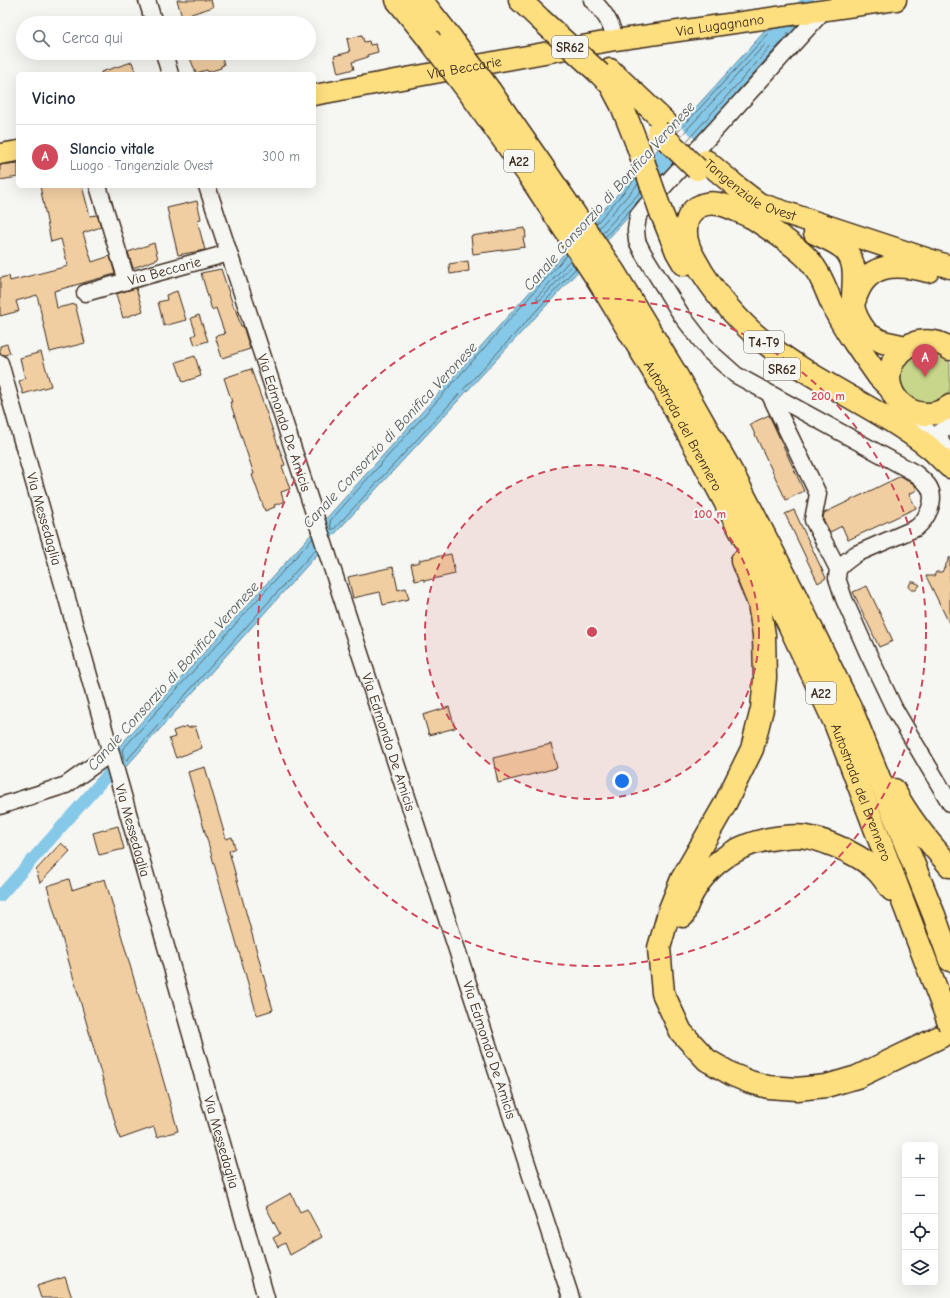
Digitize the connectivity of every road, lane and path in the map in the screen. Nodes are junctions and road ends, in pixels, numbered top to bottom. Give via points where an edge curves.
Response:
1 (147, 0) edge
2 (397, 0) edge
3 (421, 0) edge
4 (520, 0) edge
5 (592, 0) edge
6 (896, 0) edge
7 (821, 11) junction
8 (544, 12) edge
9 (152, 16) edge
10 (616, 40) junction
11 (166, 60) edge
12 (169, 72) edge
13 (607, 76) junction
14 (481, 93) junction
15 (316, 95) edge
16 (16, 151) edge
17 (0, 154) edge
18 (99, 188) edge
19 (208, 188) edge
20 (755, 210) junction
21 (229, 253) junction
22 (950, 267) edge
23 (607, 278) junction
24 (950, 278) edge
25 (127, 281) junction
26 (85, 292) dead end
27 (853, 304) junction
28 (863, 341) junction
29 (906, 347) junction
30 (950, 349) edge
31 (0, 363) edge
32 (664, 389) junction
33 (891, 389) junction
34 (770, 395) junction
35 (912, 412) junction
36 (947, 416) edge
37 (946, 448) edge
38 (950, 467) edge
39 (950, 481) edge
40 (838, 569) junction
41 (852, 712) junction
42 (111, 753) junction
43 (948, 795) edge
44 (0, 806) edge
45 (950, 866) edge
46 (950, 960) edge
47 (949, 1022) edge
48 (266, 1298) edge
49 (571, 1298) edge

1 - 9 street
2 - 14 highway, Autostrada del Brennero / A22, bridge via 428,38
3 - 14 highway, Autostrada del Brennero / A22, bridge via 451,38
4 - 8 highway, Tangenziale Ovest / SR62
5 - 10 street via 613,28
6 - 7 main road, Via Lugagnano
7 - 10 main road, Via Lugagnano
7 - 34 street via 646,206 638,216 636,230 637,241 650,264 682,316 709,351 736,375
8 - 13 highway, Tangenziale Ovest / SR62, bridge
10 - 15 main road, Via Beccarie
11 - 12 street
13 - 20 highway, Tangenziale Ovest / SR62 via 702,165 738,188
13 - 39 highway, Tangenziale Ovest / SR62, bridge via 622,106 677,252 690,275 727,323 748,344 794,377 893,435
14 - 23 highway, Autostrada del Brennero / A22
16 - 17 main road
18 - 25 street, Via Beccarie
19 - 21 street, Via Edmondo De Amicis
20 - 22 highway, Tangenziale Ovest / SR62
20 - 27 highway via 809,231 845,250 850,256 854,271
20 - 28 highway via 808,259 843,325
20 - 38 highway, T4-T9 via 714,202 698,206 687,218 688,245 707,279 730,310 776,351 909,433
21 - 25 street, Via Beccarie
21 - 49 street, Via Edmondo De Amicis
23 - 32 highway, Autostrada del Brennero / A22
23 - 41 highway, Autostrada del Brennero / A22 via 674,371 736,480
24 - 27 highway via 911,267 888,267 870,274 863,281
25 - 26 street
27 - 28 highway
28 - 29 highway
28 - 33 highway via 879,378
29 - 30 highway via 929,341
29 - 33 highway via 892,365 889,379
31 - 42 street, Via Messedaglia
32 - 47 highway, Autostrada del Brennero / A22 via 779,603 835,723
32 - 47 highway via 692,458 718,505 759,603 764,635 765,678 762,709 752,749 724,806 682,879 659,948 663,993 680,1032 706,1060 733,1075 768,1087 797,1089 826,1086 857,1077
33 - 35 highway via 901,405
34 - 40 street via 818,494 813,520
34 - 40 street via 915,473 930,489 931,507 923,522 916,528 856,554
35 - 36 highway
35 - 37 street via 920,424
36 - 37 street via 939,436
40 - 43 street via 839,585 894,708
41 - 45 highway via 899,801
41 - 46 highway, Autostrada del Brennero / A22
42 - 44 street via 66,785
42 - 48 street, Via Messedaglia
47 - 47 highway via 850,1064 811,1075 790,1078 766,1075 740,1066 714,1048 689,1020 675,982 674,947 685,910 695,888 708,870 726,856 762,840 805,837 830,843 858,857 878,871 894,893

